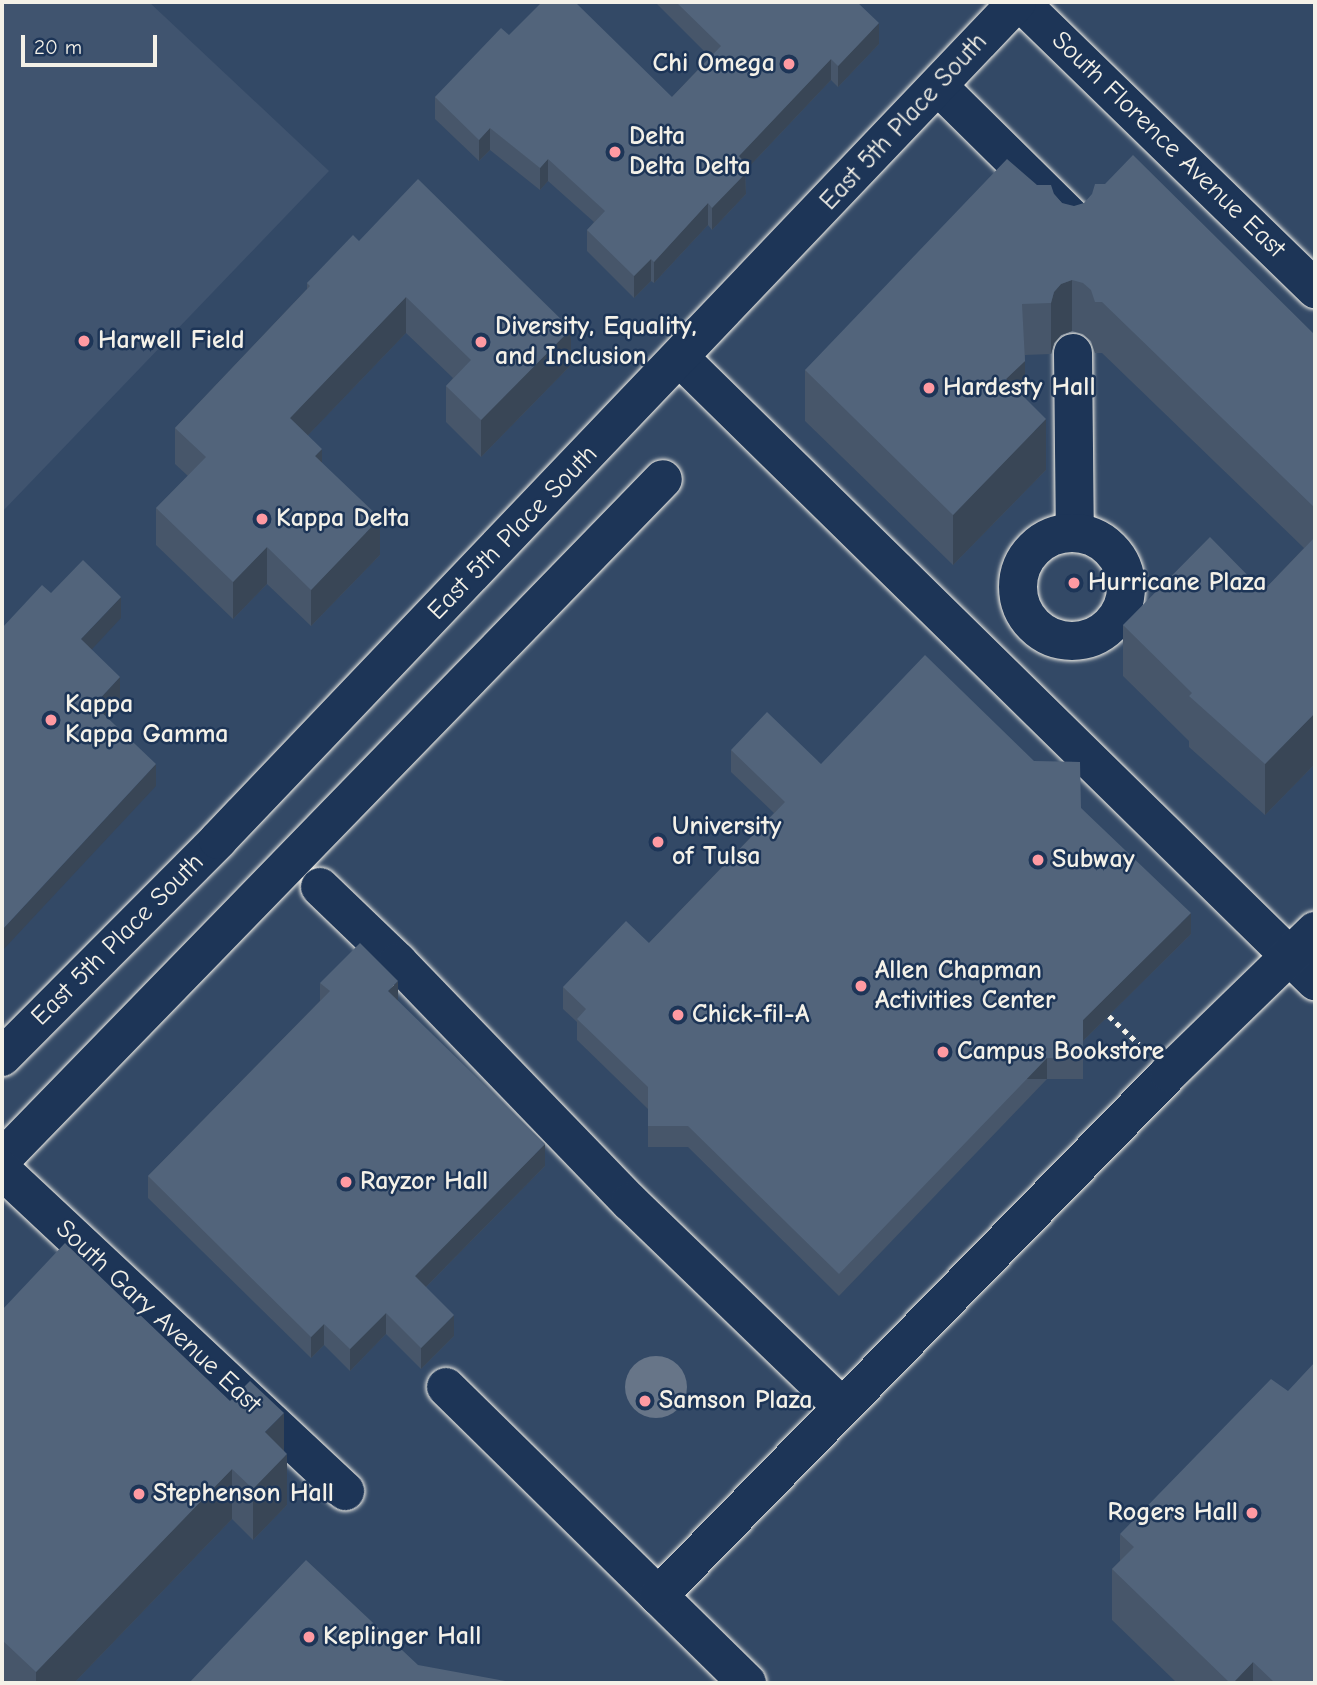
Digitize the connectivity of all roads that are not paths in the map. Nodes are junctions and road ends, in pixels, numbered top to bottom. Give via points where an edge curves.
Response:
1 (1018, 2) edge
2 (938, 86) junction
3 (1155, 133) junction
4 (1128, 162) edge
5 (1100, 190) edge
6 (1315, 289) edge
7 (1073, 354) dead end
8 (680, 358) junction
9 (663, 480) dead end
10 (1075, 533) junction
11 (1035, 628) junction
12 (998, 670) junction
13 (320, 887) dead end
14 (1307, 956) edge
15 (2, 1057) edge
16 (2, 1159) edge
17 (2, 1170) edge
18 (446, 1387) dead end
19 (842, 1407) junction
20 (345, 1491) dead end
21 (658, 1596) junction
22 (747, 1683) edge

1 - 2 street, East 5th Place South
1 - 3 street, South Florence Avenue East
2 - 5 street via 1073,227
2 - 8 street, East 5th Place South
3 - 4 street
3 - 6 street, South Florence Avenue East
7 - 10 street
8 - 12 street
8 - 15 street, East 5th Place South via 218,840
9 - 16 street
10 - 11 street via 1043,541 1022,566 1019,599
10 - 11 street via 1109,547 1121,563 1125,600 1118,617 1105,631 1088,639 1060,640
11 - 12 street
12 - 14 street
13 - 19 street via 630,1202
14 - 19 street via 1169,1073
17 - 20 street, South Gary Avenue East
18 - 21 street
19 - 21 street
21 - 22 street

